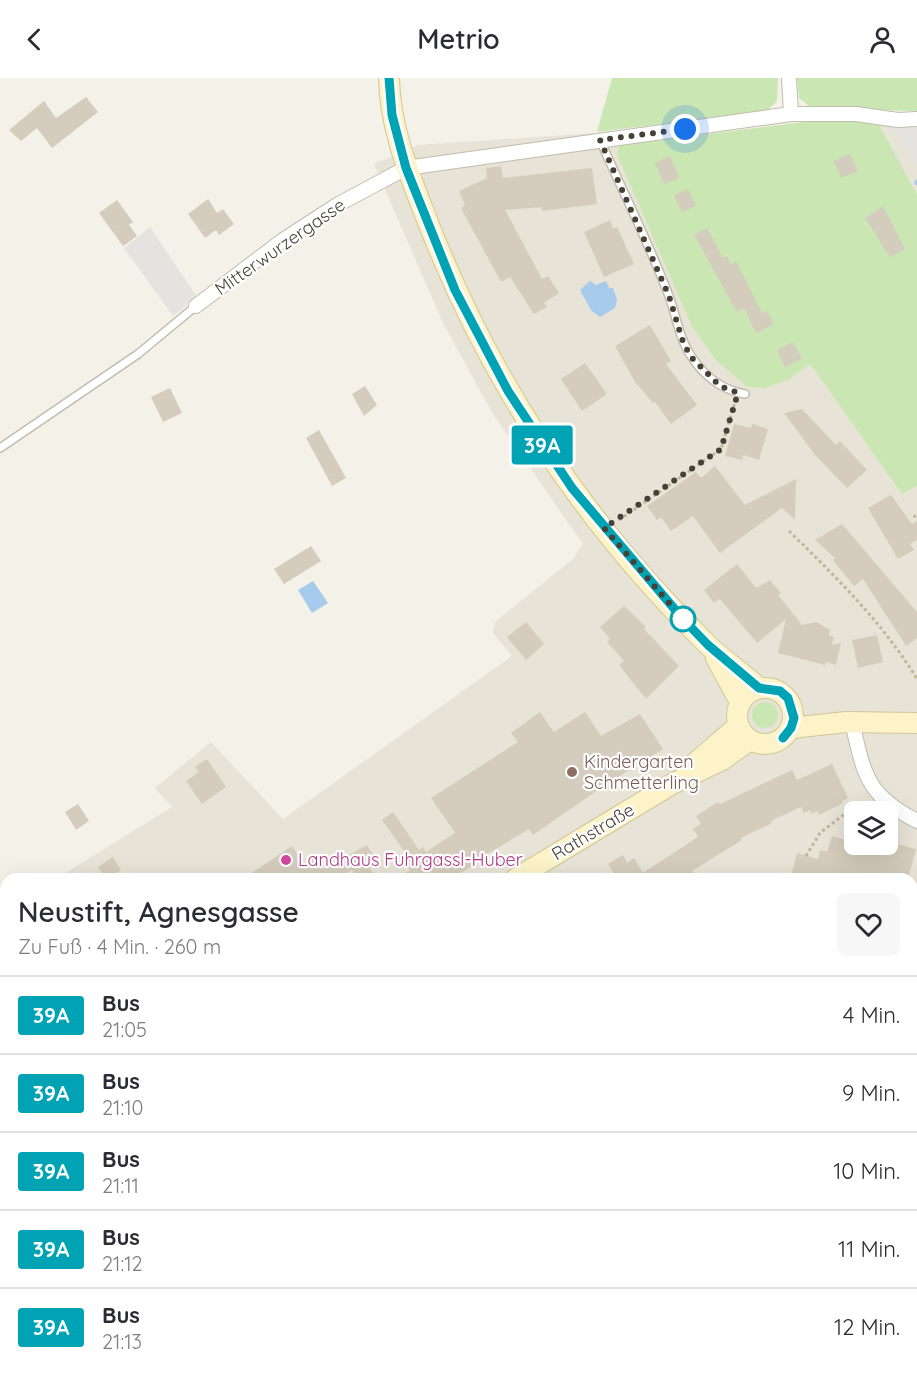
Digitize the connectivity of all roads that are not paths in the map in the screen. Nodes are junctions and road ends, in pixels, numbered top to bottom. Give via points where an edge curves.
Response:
1 (389, 78) edge
2 (789, 78) edge
3 (791, 114) junction
4 (917, 119) edge
5 (600, 140) junction
6 (406, 168) junction
7 (196, 306) joint
8 (742, 393) road end
9 (0, 448) edge
10 (708, 645) junction
11 (759, 688) junction
12 (740, 702) junction
13 (792, 707) junction
14 (849, 722) junction
15 (917, 723) edge
16 (791, 728) junction
17 (744, 733) junction
18 (917, 821) edge
19 (525, 873) edge

1 - 6 street via 392,115
2 - 3 street
3 - 4 street, Mitterwurzergasse
3 - 5 street, Mitterwurzergasse
5 - 6 street, Mitterwurzergasse
5 - 8 lane via 669,296 690,356 720,386
6 - 7 street, Mitterwurzergasse via 283,240
6 - 10 street via 455,290 494,367 546,452 604,528
7 - 9 lane, Mitterwurzergasse via 138,354
10 - 11 street
10 - 12 street
11 - 12 street
11 - 13 street via 780,691
12 - 17 street via 736,714
13 - 14 street
13 - 16 street
14 - 15 street
14 - 16 street
14 - 18 street via 863,772 876,794
16 - 17 street via 773,743 761,744
17 - 19 street, Rathstraße via 699,772 672,784

